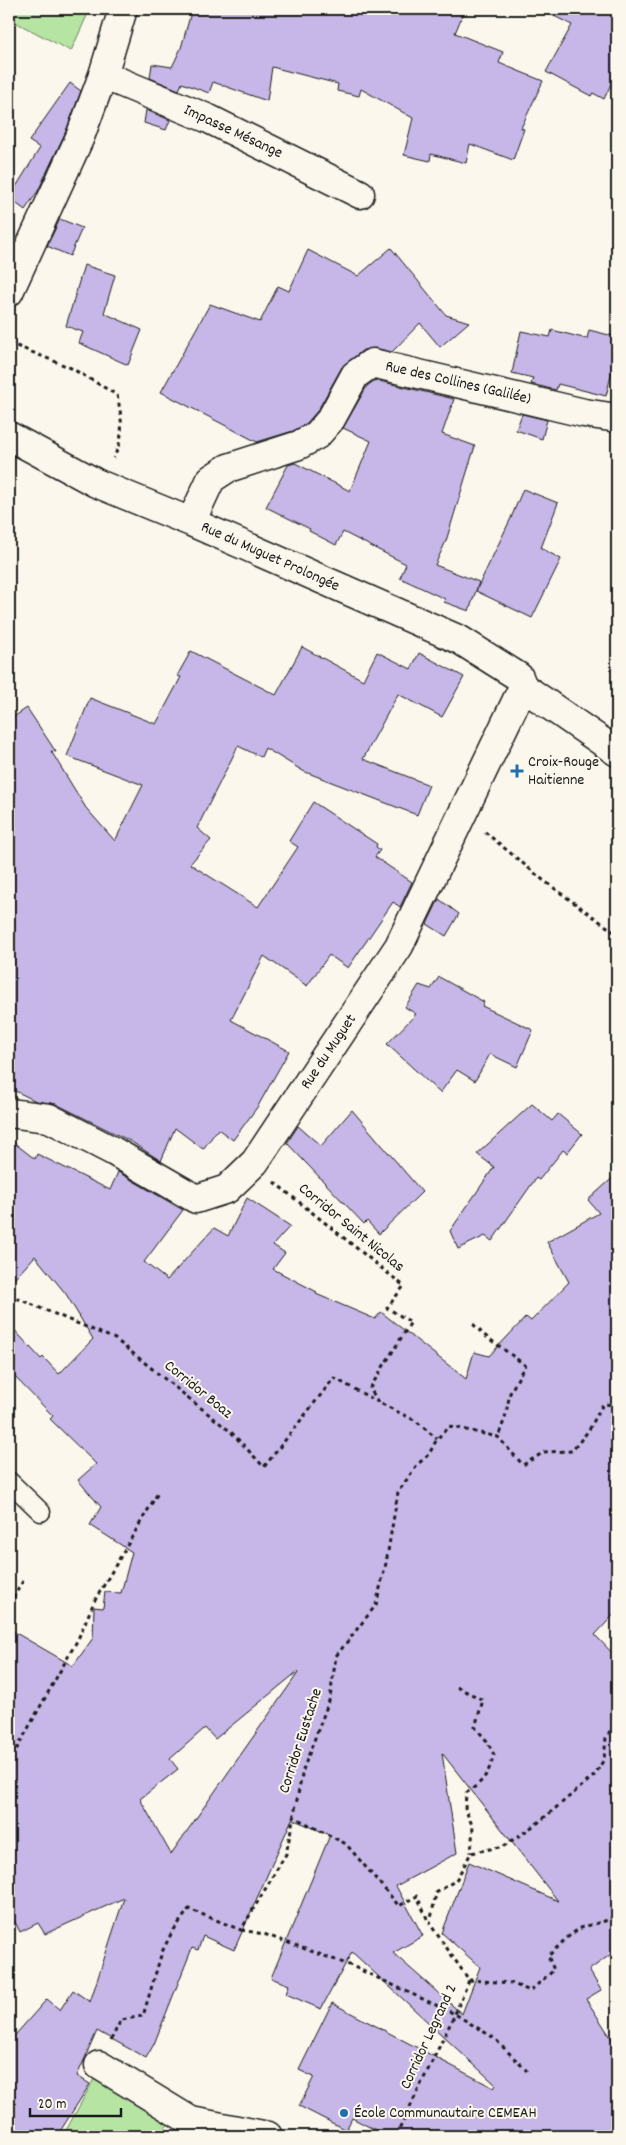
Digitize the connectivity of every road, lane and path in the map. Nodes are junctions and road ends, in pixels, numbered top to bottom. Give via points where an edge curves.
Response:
1 (123, 9) edge
2 (103, 75) junction
3 (360, 194) dead end
4 (9, 292) edge
5 (9, 343) edge
6 (617, 418) edge
7 (9, 436) edge
8 (96, 483) junction
9 (191, 522) junction
10 (522, 687) junction
11 (617, 752) edge
12 (463, 813) junction
13 (617, 934) edge
14 (9, 1113) edge
15 (255, 1162) junction
16 (9, 1295) edge
17 (473, 1324) dead end
18 (378, 1402) junction
19 (617, 1405) edge
20 (498, 1437) junction
21 (436, 1439) junction
22 (9, 1482) edge
23 (159, 1492) dead end
24 (41, 1512) dead end
25 (23, 1581) dead end
26 (9, 1605) edge
27 (457, 1687) dead end
28 (617, 1719) edge
29 (9, 1747) edge
30 (292, 1816) junction
31 (471, 1853) junction
32 (617, 1914) edge
33 (430, 1924) junction
34 (241, 1930) junction
35 (469, 1980) junction
36 (455, 2014) junction
37 (99, 2066) joint
38 (526, 2071) dead end
39 (186, 2128) edge
40 (268, 2136) edge
41 (396, 2136) edge

1 - 2 street
2 - 3 street, Impasse Mésange via 209,119
2 - 4 street via 80,137
5 - 8 path via 71,368 117,395 123,425 118,450
6 - 9 street, Rue des Collines (Galilée) via 372,363 355,375 331,419 317,435 299,445 228,468 211,479
7 - 8 street, Rue du Muguet Prolongée
8 - 9 street, Rue du Muguet Prolongée
9 - 10 street, Rue du Muguet Prolongée via 460,640 519,676
10 - 11 street, Rue du Muguet Prolongée
10 - 12 street, Rue du Muguet
12 - 13 path via 542,880
12 - 15 street, Rue du Muguet via 399,946
14 - 15 street, Rue du Muguet via 49,1118 196,1199 227,1189
15 - 18 path, Corridor Saint Nicolas via 257,1168 404,1286 386,1308 410,1322 370,1388
16 - 18 path, Corridor Boaz via 115,1339 231,1432 264,1466 334,1378
17 - 20 path via 525,1365 510,1393
18 - 21 path via 416,1421
19 - 20 path via 603,1404 589,1430 572,1450 544,1452 523,1465
20 - 21 path, Corridor Eustache via 449,1426
21 - 30 path, Corridor Eustache via 429,1454 398,1492 376,1605 336,1656 330,1698 303,1770
22 - 24 lane
23 - 29 path via 94,1602 78,1639 16,1750
25 - 26 path
27 - 31 path via 483,1700 475,1728 494,1755 481,1784 466,1793 465,1809 473,1827
28 - 31 path via 606,1738 604,1759 595,1775 539,1822 504,1846
30 - 33 path, Corridor Legrand 2 via 346,1844 399,1906 417,1896
30 - 34 path, Corridor Eustache via 286,1854
31 - 33 path via 456,1880 436,1893
32 - 35 path via 612,1919 580,1928 564,1940 548,1956 554,1970 530,1991 511,1983
33 - 35 path, Corridor Legrand 2
34 - 36 path via 264,1934 352,1966
34 - 37 path via 189,1909 162,1952 143,2016 121,2020
35 - 36 path, Corridor Legrand 2
36 - 38 path via 494,2038
36 - 41 path, Corridor Legrand 2
37 - 39 street
39 - 40 street

